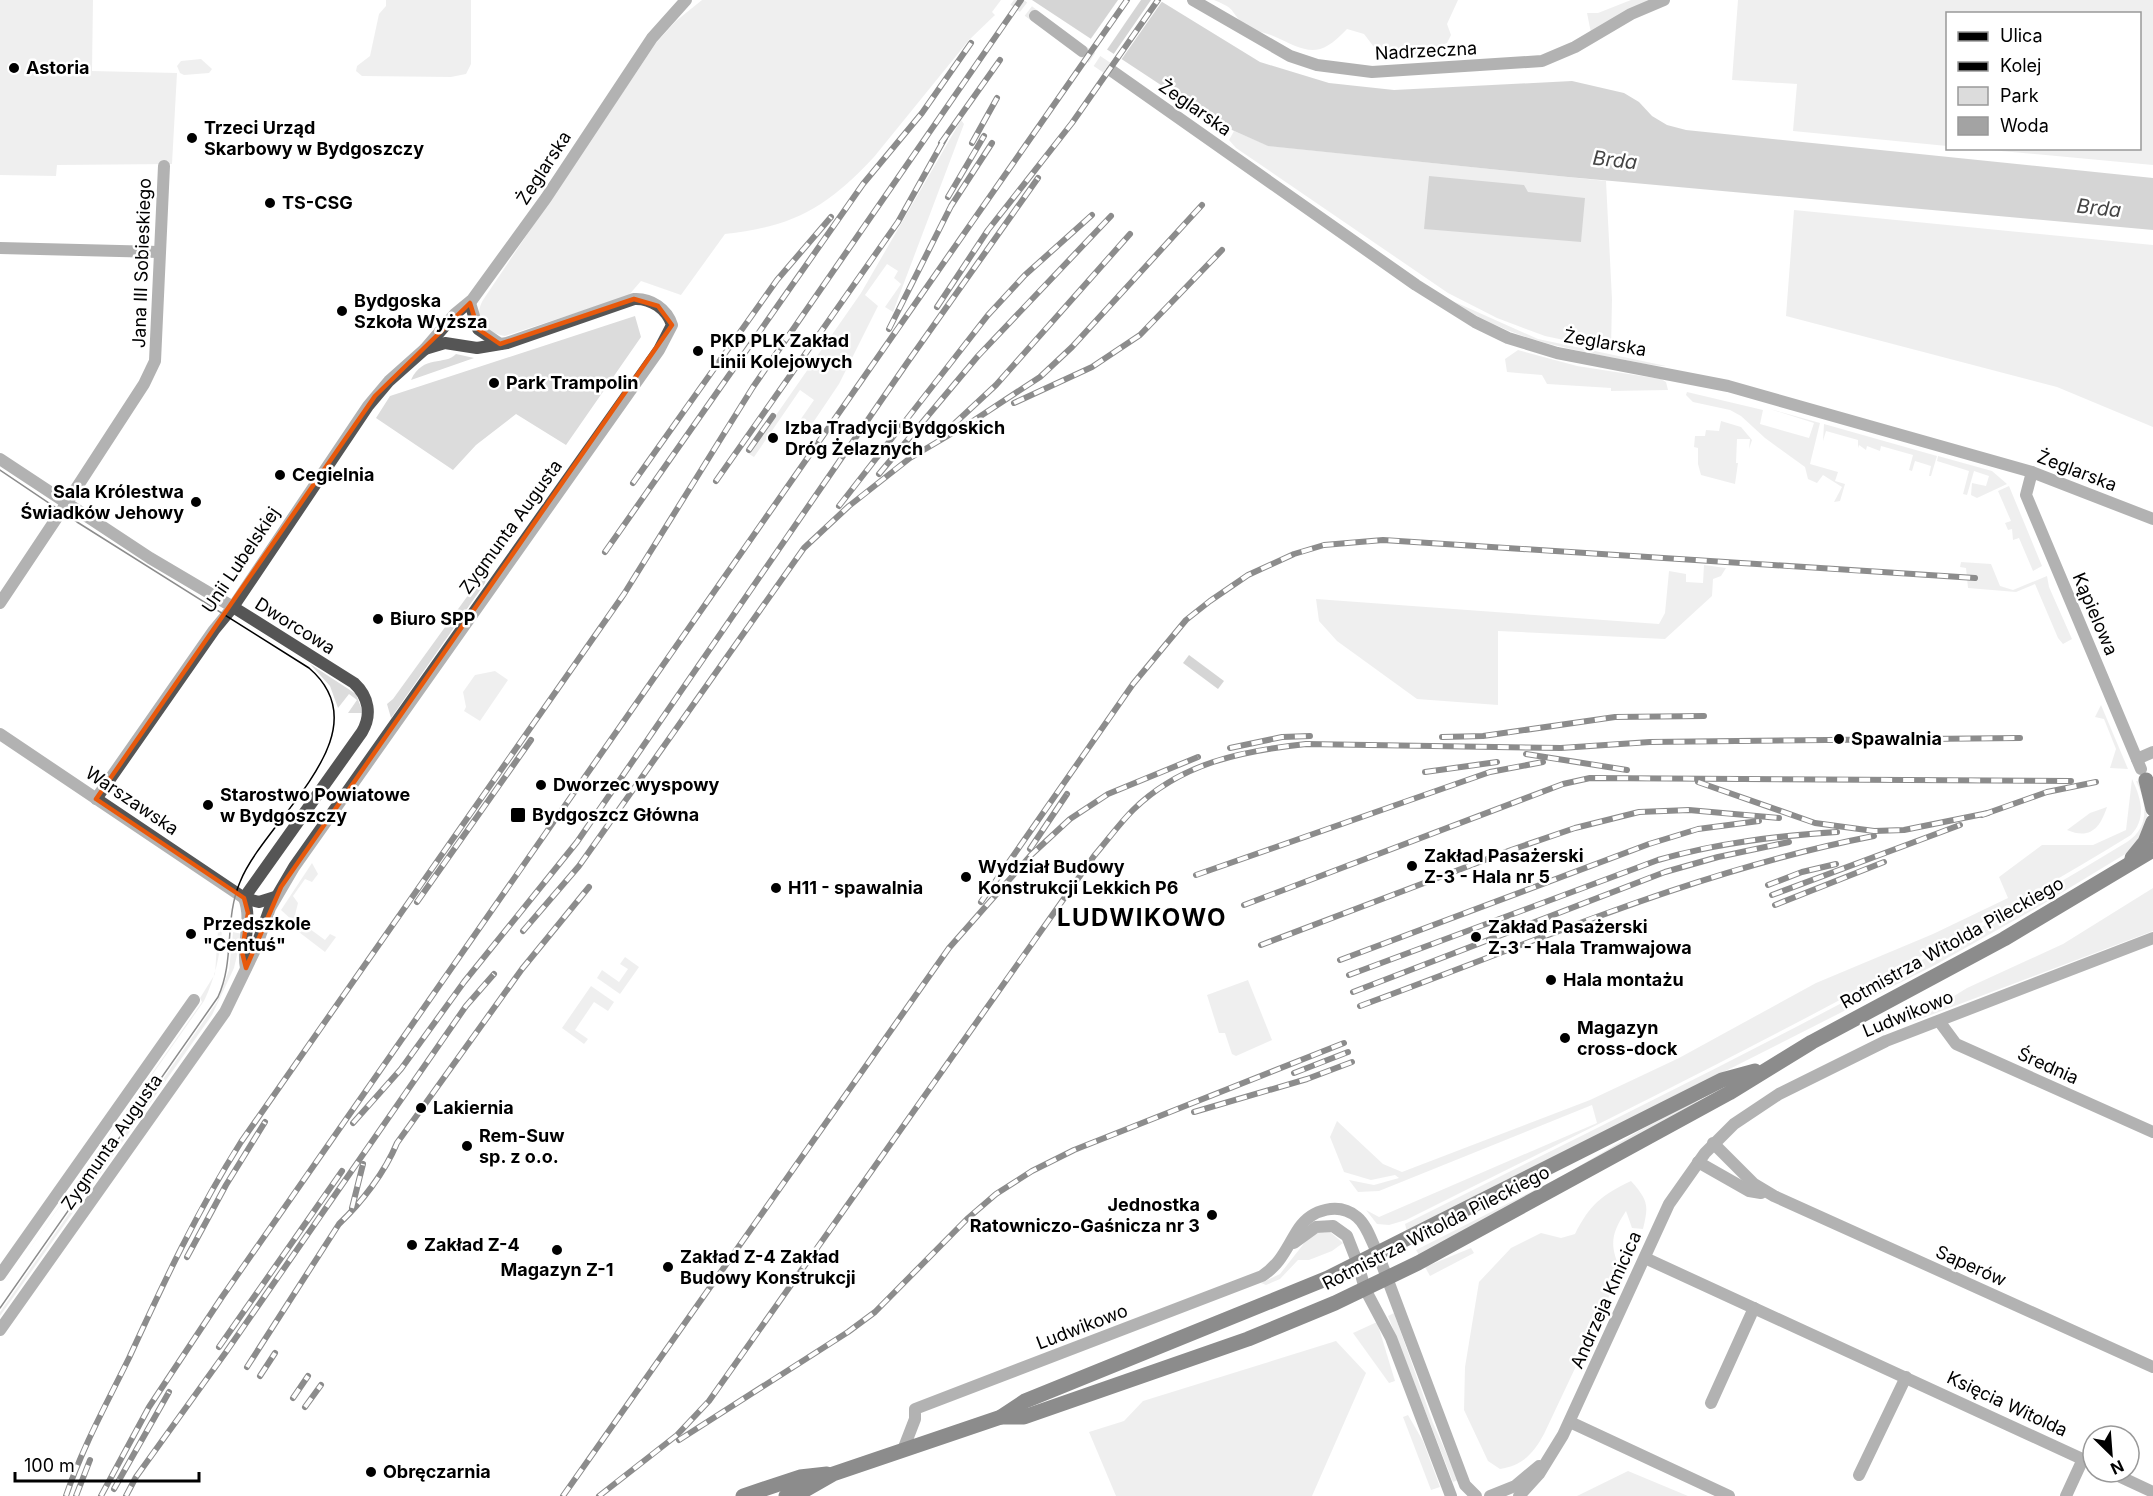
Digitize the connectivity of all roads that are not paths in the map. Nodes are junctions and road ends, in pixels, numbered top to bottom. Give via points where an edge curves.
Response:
1 (686, 0) edge
2 (1193, 0) edge
3 (1664, 0) edge
4 (1035, 16) tunnel mouth
5 (1082, 51) tunnel mouth
6 (1112, 71) tunnel mouth
7 (164, 166) dead end
8 (0, 248) edge
9 (159, 252) junction
10 (470, 303) junction
11 (500, 344) junction
12 (425, 349) junction
13 (0, 459) edge
14 (2032, 472) junction
15 (66, 504) junction
16 (2153, 519) edge
17 (0, 603) edge
18 (233, 608) junction
19 (0, 734) edge
20 (2153, 752) edge
21 (2144, 774) edge
22 (96, 799) junction
23 (2153, 809) edge
24 (2153, 822) edge
25 (2153, 850) edge
26 (2116, 873) junction
27 (275, 897) junction
28 (244, 898) junction
29 (2153, 938) edge
30 (246, 968) junction
31 (194, 1000) dead end
32 (1939, 1021) junction
33 (1770, 1067) junction
34 (2153, 1132) edge
35 (1713, 1143) junction
36 (1698, 1162) junction
37 (1774, 1196) junction
38 (1291, 1246) junction
39 (1378, 1254) junction
40 (1645, 1258) junction
41 (1358, 1264) junction
42 (0, 1275) edge
43 (1389, 1277) junction
44 (1365, 1289) junction
45 (1754, 1308) junction
46 (0, 1330) edge
47 (2153, 1367) edge
48 (1906, 1377) junction
49 (1712, 1403) dead end
50 (1001, 1418) junction
51 (1570, 1422) junction
52 (903, 1450) junction
53 (1551, 1455) junction
54 (2081, 1459) edge
55 (2081, 1473) edge
56 (833, 1474) junction
57 (1859, 1475) dead end
58 (2136, 1484) edge
59 (2153, 1492) edge
60 (743, 1496) edge
61 (786, 1496) edge
62 (1451, 1496) edge
63 (1476, 1496) edge
64 (1490, 1496) edge
65 (1519, 1496) edge
66 (1729, 1496) edge
67 (2066, 1496) edge

1 - 10 street, Żeglarska via 652,38 546,198
2 - 3 street, Nadrzeczna via 1290,56 1317,66 1372,72 1542,61
4 - 5 street
6 - 14 street, Żeglarska via 1416,285 1508,338 1557,353 1728,386
7 - 9 street, Jana III Sobieskiego
8 - 9 street
9 - 15 street, Jana III Sobieskiego via 155,361
10 - 11 street via 478,329
10 - 12 street, Żeglarska
11 - 12 street via 477,348 445,343
11 - 27 street, Zygmunta Augusta via 634,299 658,306 672,325 659,350
12 - 18 street, Unii Lubelskiej via 372,401
13 - 15 street, Dworcowa
14 - 16 street, Żeglarska
14 - 21 street, Kąpielowa via 2026,495
15 - 17 street, Jana III Sobieskiego
15 - 18 street, Dworcowa
18 - 22 street, Unii Lubelskiej
18 - 28 street, Dworcowa via 354,684 365,697 369,711 362,732
19 - 22 street, Warszawska
20 - 21 street
21 - 23 main road
22 - 28 street, Warszawska
24 - 26 main road via 2145,842
25 - 26 main road, Rotmistrza Witolda Pileckiego
26 - 33 main road, Rotmistrza Witolda Pileckiego
27 - 28 street via 259,902
27 - 30 street, Zygmunta Augusta
28 - 30 street, Zygmunta Augusta via 248,913 242,952
29 - 32 street, Ludwikowo
30 - 46 street, Zygmunta Augusta via 225,1012
31 - 42 street, Zygmunta Augusta
32 - 34 street, Średnia via 1956,1044
32 - 35 street, Ludwikowo via 1886,1041 1779,1094 1756,1107
33 - 39 main road, Rotmistrza Witolda Pileckiego via 1722,1080
33 - 43 main road, Rotmistrza Witolda Pileckiego
35 - 36 street, Ludwikowo
35 - 37 street, Saperów via 1754,1185
36 - 37 street, Saperów via 1749,1191
36 - 40 street, Andrzeja Kmicica via 1669,1204
37 - 47 street, Saperów
38 - 39 street, Ludwikowo via 1307,1219 1333,1208 1357,1217
38 - 41 street, Ludwikowo via 1310,1230 1333,1226 1347,1236
38 - 52 street, Ludwikowo via 1276,1266 1262,1276 915,1409
39 - 41 main road, Rotmistrza Witolda Pileckiego
39 - 43 street
40 - 45 street, Księcia Witolda
40 - 51 street, Andrzeja Kmicica
41 - 44 street
41 - 50 main road, Rotmistrza Witolda Pileckiego via 1262,1307 1025,1401
43 - 44 main road, Rotmistrza Witolda Pileckiego
43 - 63 street via 1465,1485
44 - 50 main road, Rotmistrza Witolda Pileckiego via 1200,1357 1024,1417
44 - 62 street via 1391,1338
45 - 48 street, Księcia Witolda
45 - 49 street
48 - 54 street, Księcia Witolda
48 - 57 street
50 - 52 main road, Rotmistrza Witolda Pileckiego
51 - 53 street, Andrzeja Kmicica
51 - 66 street
52 - 56 main road, Rotmistrza Witolda Pileckiego
53 - 64 street, Andrzeja Kmicica via 1515,1486
53 - 65 street, Andrzeja Kmicica
55 - 67 street
56 - 60 main road, Rotmistrza Witolda Pileckiego via 800,1477
56 - 61 main road, Rotmistrza Witolda Pileckiego
58 - 59 street

